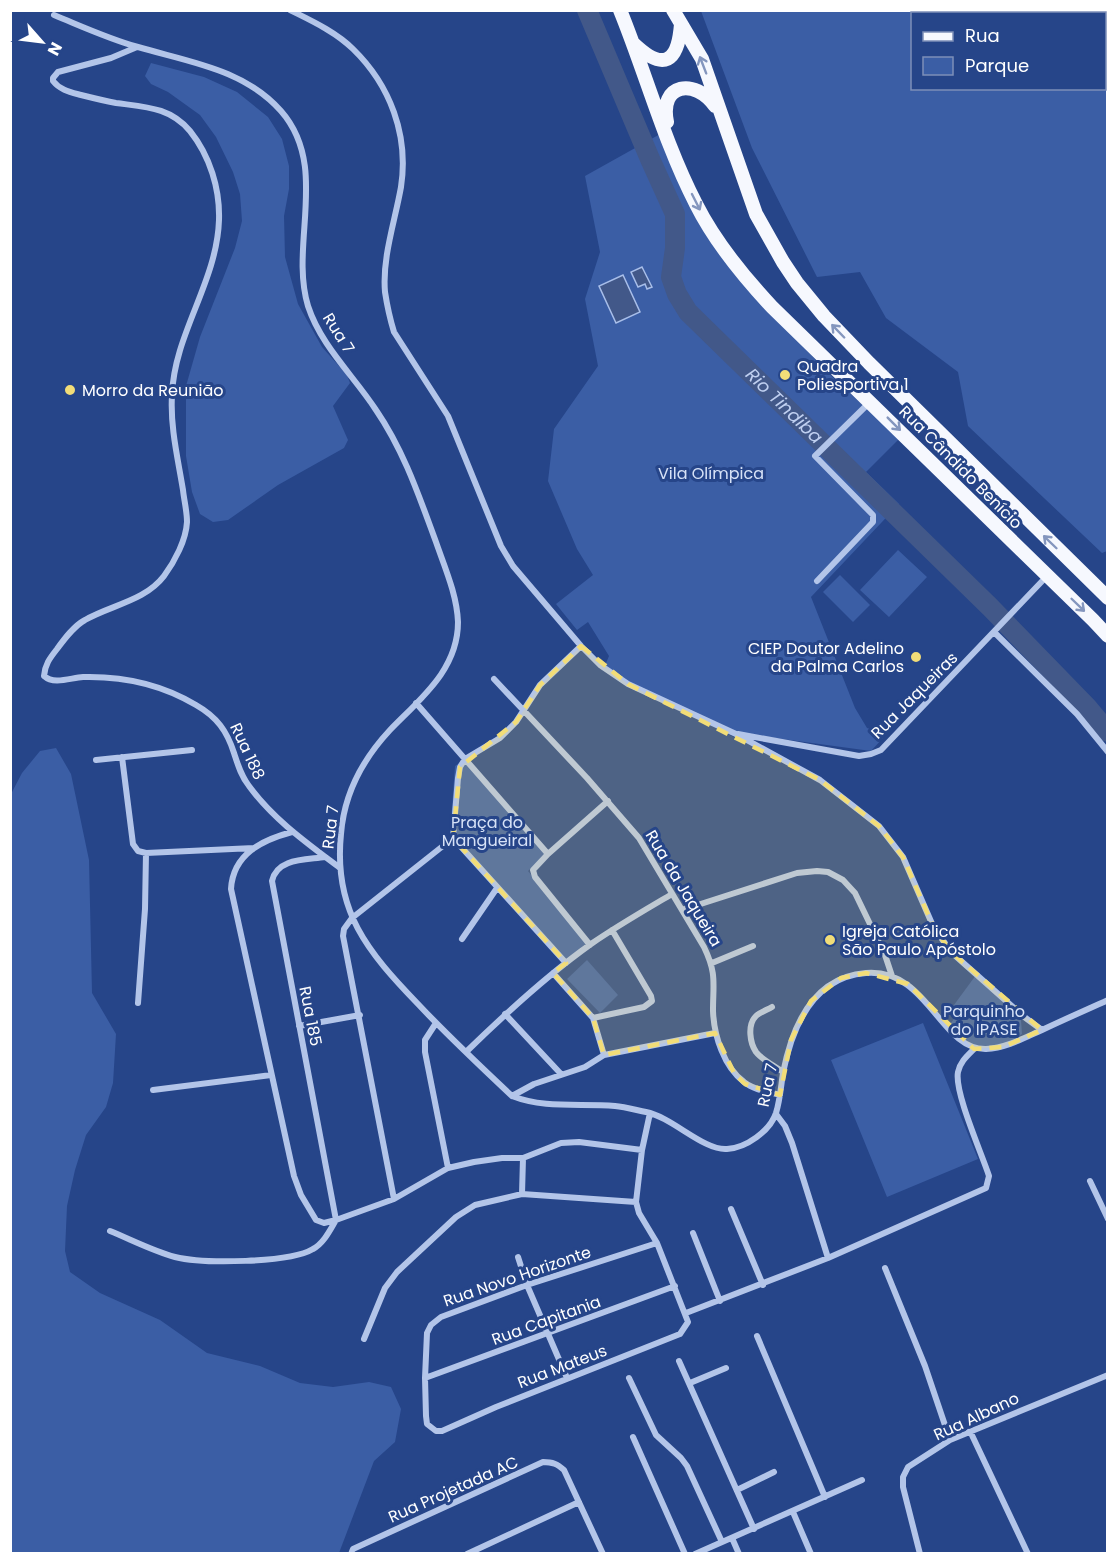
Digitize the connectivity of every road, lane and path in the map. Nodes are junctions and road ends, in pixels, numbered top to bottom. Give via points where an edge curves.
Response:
1 (290, 10) edge
2 (620, 10) edge
3 (673, 10) edge
4 (54, 15) dead end
5 (681, 24) junction
6 (633, 42) junction
7 (137, 47) junction
8 (718, 110) junction
9 (672, 148) junction
10 (871, 401) junction
11 (1047, 576) junction
12 (817, 581) dead end
13 (1107, 598) edge
14 (994, 632) junction
15 (1107, 636) edge
16 (580, 646) junction
17 (494, 679) dead end
18 (416, 703) junction
19 (525, 710) junction
20 (731, 732) junction
21 (192, 750) dead end
22 (1107, 752) edge
23 (122, 757) junction
24 (465, 759) junction
25 (96, 760) dead end
26 (608, 801) junction
27 (292, 832) junction
28 (453, 838) junction
29 (254, 848) junction
30 (146, 853) junction
31 (548, 854) junction
32 (325, 856) junction
33 (340, 868) junction
34 (496, 888) junction
35 (672, 894) junction
36 (682, 910) junction
37 (352, 918) junction
38 (612, 930) junction
39 (462, 939) dead end
40 (590, 945) junction
41 (753, 946) dead end
42 (566, 963) junction
43 (712, 963) junction
44 (553, 973) junction
45 (892, 976) junction
46 (1107, 1000) edge
47 (138, 1003) dead end
48 (772, 1007) dead end
49 (505, 1014) junction
50 (360, 1015) junction
51 (593, 1018) junction
52 (436, 1023) junction
53 (299, 1026) junction
54 (1042, 1030) junction
55 (715, 1033) junction
56 (974, 1049) junction
57 (466, 1052) junction
58 (604, 1055) junction
59 (783, 1072) junction
60 (561, 1074) junction
61 (271, 1075) junction
62 (153, 1090) dead end
63 (780, 1095) junction
64 (512, 1096) junction
65 (650, 1113) junction
66 (776, 1114) junction
67 (642, 1150) junction
68 (523, 1158) junction
69 (448, 1168) junction
70 (1090, 1180) dead end
71 (522, 1194) junction
72 (394, 1199) junction
73 (636, 1202) junction
74 (731, 1209) dead end
75 (1107, 1219) edge
76 (336, 1220) junction
77 (110, 1231) dead end
78 (693, 1233) dead end
79 (657, 1243) junction
80 (518, 1257) dead end
81 (828, 1258) junction
82 (885, 1268) dead end
83 (527, 1285) junction
84 (763, 1285) junction
85 (675, 1286) junction
86 (720, 1301) junction
87 (686, 1313) junction
88 (548, 1334) junction
89 (757, 1336) dead end
90 (364, 1340) dead end
91 (680, 1362) dead end
92 (726, 1368) dead end
93 (1107, 1374) edge
94 (425, 1378) junction
95 (567, 1378) junction
96 (629, 1378) dead end
97 (690, 1383) junction
98 (442, 1431) joint
99 (970, 1431) junction
100 (633, 1437) dead end
101 (951, 1440) junction
102 (774, 1472) dead end
103 (862, 1480) dead end
104 (737, 1490) junction
105 (825, 1497) junction
106 (579, 1502) junction
107 (794, 1512) junction
108 (754, 1529) junction
109 (732, 1538) junction
110 (722, 1542) junction
111 (352, 1551) edge
112 (467, 1554) edge
113 (603, 1554) edge
114 (685, 1554) edge
115 (695, 1554) edge
116 (739, 1554) edge
117 (812, 1554) edge
118 (920, 1554) edge
119 (1028, 1554) edge

1 - 16 street via 352,48 387,93 396,116 403,164 385,274 394,332 448,416 501,546
2 - 6 main road, Rua Cândido Benício
3 - 5 main road, Rua Cândido Benício
4 - 7 street, Rua 7
5 - 6 main road via 676,50 665,60 651,58
8 -> 5 main road, Rua Cândido Benício via 702,59
6 - 9 main road, Rua Cândido Benício
7 - 18 street, Rua 7 via 239,79 270,101 295,134 307,183 307,303 332,351 393,436 410,472 455,601 458,623 449,664
7 - 27 street, Rua 188 via 58,72 53,81 67,91 116,103 146,105 172,115 191,132 210,164 219,207 218,236 182,344 172,396 187,523 181,545 164,576 142,594 83,621 65,637 45,665 44,676 53,681 99,676 136,680 196,704 221,723 247,784
8 - 9 main road via 700,91 690,88 674,92 666,100 664,110
13 -> 8 main road, Rua Cândido Benício via 824,316 783,262 756,214
9 -> 10 main road, Rua Cândido Benício via 696,204 737,267 772,307
10 -> 11 main road, Rua Cândido Benício
10 - 12 street via 815,458 874,518
11 - 14 street, Rua Jaqueiras
11 -> 15 main road, Rua Cândido Benício
14 - 20 street, Rua Jaqueiras via 881,750 871,754 859,756
14 - 22 street via 1077,714
16 - 19 street via 540,685
16 - 20 street via 628,684
17 - 19 street, Rua da Jaqueira
18 - 24 street
18 - 33 street, Rua 7 via 374,747 358,774 345,804
19 - 24 street via 500,738
19 - 26 street, Rua da Jaqueira
20 - 54 street via 820,780 879,826 903,857 933,926 951,952
21 - 23 street
23 - 25 street
23 - 30 street via 133,844
24 - 28 street via 458,778
24 - 31 street
26 - 31 street
26 - 35 street, Rua da Jaqueira via 639,838
27 - 29 street
27 - 32 street, Rua 188
28 - 34 street
28 - 37 street
29 - 30 street
29 - 61 street via 234,871 231,889
30 - 47 street
31 - 40 street via 535,866 535,877
32 - 33 street, Rua 188
32 - 53 street, Rua 185 via 284,864 274,872 272,881
33 - 37 street, Rua 7
34 - 39 street
34 - 42 street
35 - 36 street, Rua da Jaqueira
35 - 38 street
36 - 43 street, Rua da Jaqueira
36 - 45 street via 797,873 828,872 855,892
37 - 50 street via 343,936
37 - 52 street, Rua 7 via 382,966
38 - 40 street
38 - 51 street via 652,1001 644,1007
40 - 42 street
41 - 43 street
42 - 44 street
43 - 55 street, Rua da Jaqueira
44 - 49 street
44 - 51 street
45 - 56 street via 913,989
45 - 59 street, Rua 7 via 866,973 841,978 811,1001 799,1019
46 - 54 street
48 - 59 street via 753,1021 752,1040 756,1052
49 - 57 street
49 - 60 street
50 - 53 street
50 - 72 street
51 - 58 street
52 - 57 street, Rua 7
52 - 69 street via 425,1040 425,1052
53 - 76 street, Rua 185
54 - 56 street via 1003,1047
55 - 58 street
55 - 63 street, Rua da Jaqueira via 734,1072 746,1084
56 - 81 street via 962,1061 959,1089 989,1176 986,1188
57 - 64 street, Rua 7
58 - 60 street via 585,1067
59 - 63 street, Rua 7
60 - 64 street
61 - 62 street
61 - 76 street via 301,1195 316,1220
63 - 66 street, Rua 7
64 - 65 street, Rua 7 via 545,1105 615,1106
65 - 66 street, Rua 7 via 712,1146 727,1149 766,1130
65 - 67 street
66 - 81 street via 792,1143
67 - 68 street via 561,1143
67 - 73 street
68 - 69 street
68 - 71 street
69 - 72 street
70 - 75 street
71 - 73 street
71 - 90 street via 475,1205 456,1216 385,1288
72 - 76 street
73 - 79 street
74 - 84 street
76 - 77 street via 313,1250 290,1258 203,1261 176,1257
78 - 86 street
79 - 83 street, Rua Novo Horizonte
79 - 85 street
80 - 83 street
81 - 84 street
82 - 101 street
83 - 88 street
83 - 94 street, Rua Novo Horizonte via 441,1317 431,1325 427,1333
84 - 86 street
85 - 87 street
85 - 88 street, Rua Capitania
86 - 87 street
87 - 95 street, Rua Mateus via 688,1322 680,1334
88 - 94 street, Rua Capitania
88 - 95 street
89 - 105 street
91 - 97 street
92 - 97 street
93 - 99 street, Rua Albano
94 - 98 street, Rua Novo Horizonte via 427,1424
95 - 98 street, Rua Mateus
96 - 110 street via 656,1435 687,1466
97 - 104 street
99 - 101 street, Rua Albano
99 - 119 street
100 - 114 street
101 - 118 street, Rua Albano via 908,1467 903,1477
102 - 104 street
103 - 105 street
104 - 108 street
105 - 107 street
106 - 111 street, Rua Projetada AC via 564,1470 557,1464 543,1462
106 - 112 street
106 - 113 street
107 - 108 street
107 - 117 street
108 - 109 street
109 - 110 street
109 - 116 street
110 - 115 street

